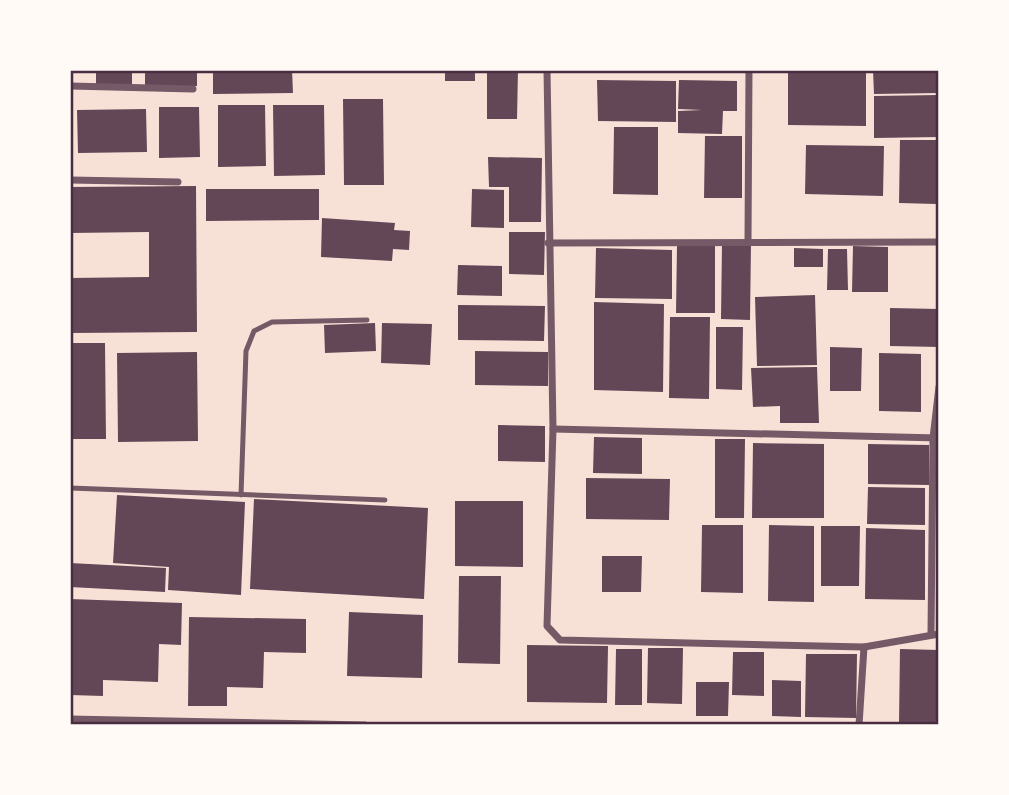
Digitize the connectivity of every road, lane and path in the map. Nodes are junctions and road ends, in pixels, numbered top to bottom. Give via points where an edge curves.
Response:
1 (547, 70) edge
2 (749, 70) edge
3 (70, 86) edge
4 (193, 89) dead end
5 (70, 180) edge
6 (178, 182) dead end
7 (748, 240) junction
8 (939, 242) edge
9 (548, 243) junction
10 (367, 320) dead end
11 (939, 387) edge
12 (553, 429) junction
13 (936, 438) edge
14 (70, 488) edge
15 (241, 495) junction
16 (385, 500) dead end
17 (935, 633) edge
18 (864, 647) junction
19 (70, 719) edge
20 (284, 724) edge
21 (365, 725) edge
22 (859, 725) edge

1 - 9 street
2 - 7 street
3 - 4 street
5 - 6 street
7 - 8 street
7 - 9 street
9 - 12 street
10 - 15 lane via 272,322 254,331 246,351
11 - 13 street
12 - 13 street
12 - 18 street via 547,626 560,640
13 - 17 street
14 - 15 lane
15 - 16 lane
17 - 18 street
18 - 22 street
19 - 20 street
20 - 21 street

